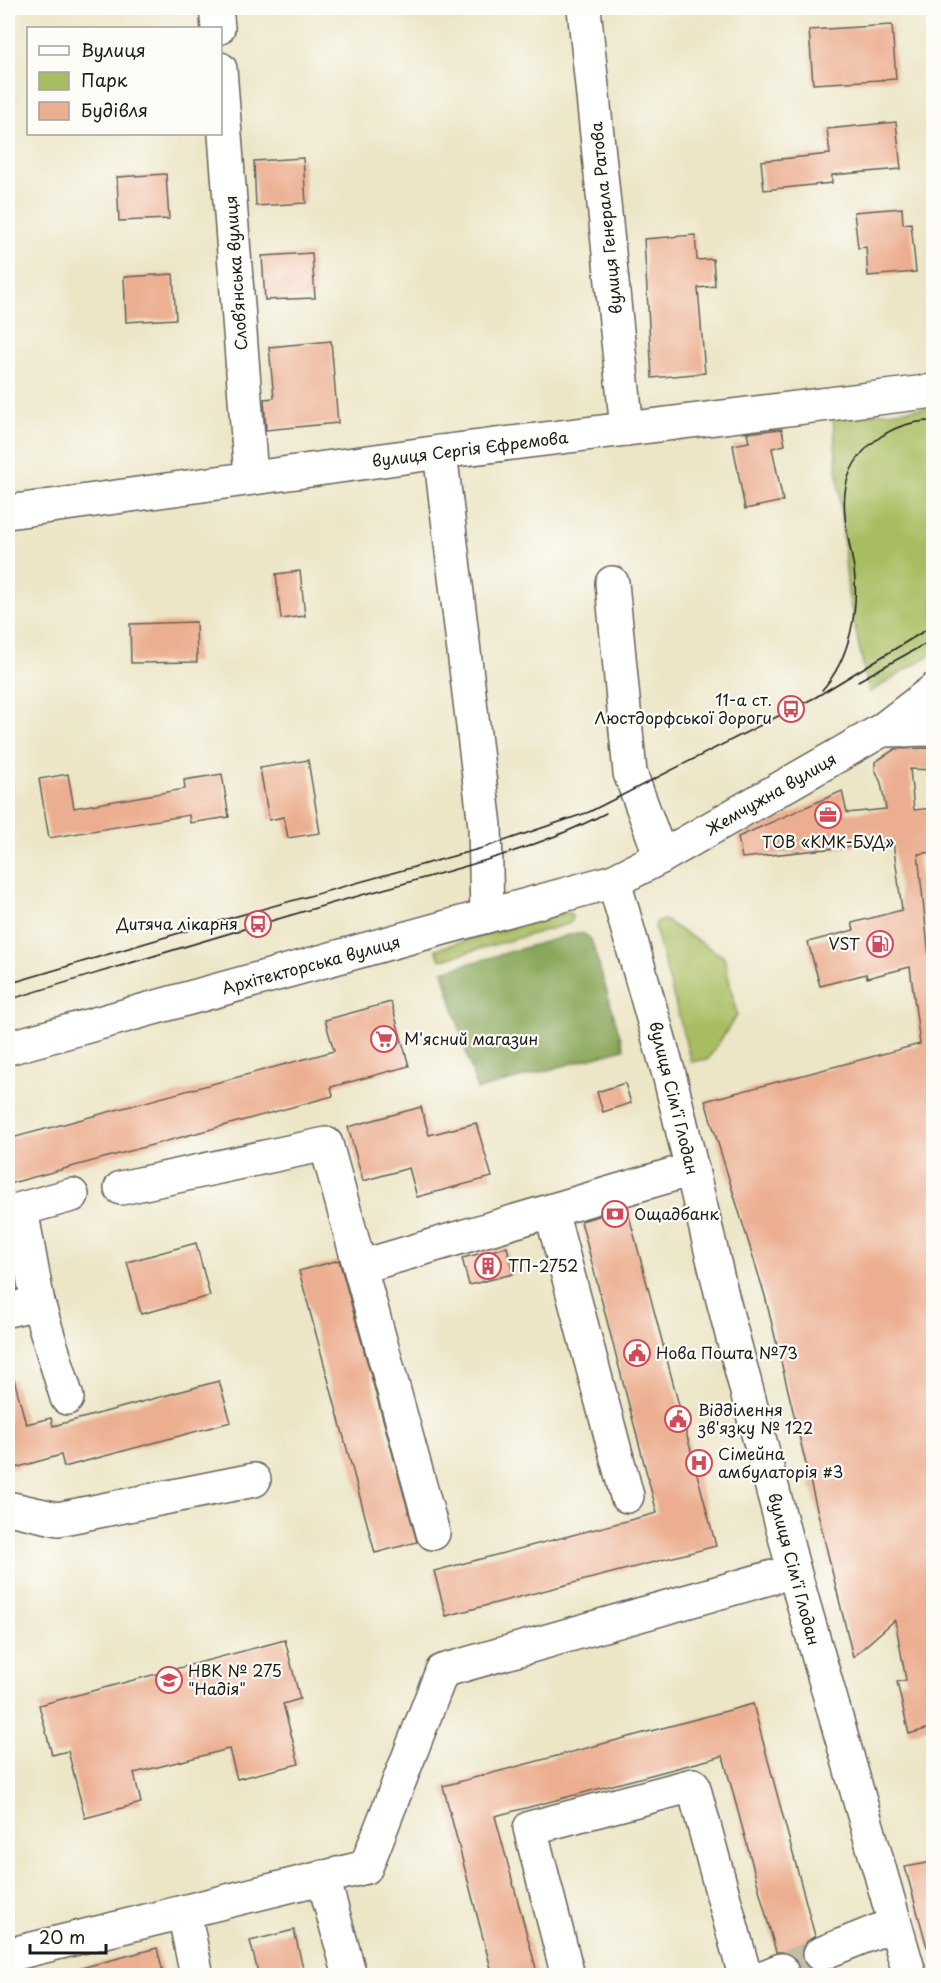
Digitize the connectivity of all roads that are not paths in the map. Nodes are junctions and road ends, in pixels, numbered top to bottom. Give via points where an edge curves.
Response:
1 (216, 8) edge
2 (584, 8) edge
3 (218, 27) edge
4 (222, 95) edge
5 (933, 391) edge
6 (627, 429) junction
7 (440, 452) junction
8 (251, 477) junction
9 (8, 512) edge
10 (612, 583) dead end
11 (933, 690) edge
12 (933, 729) edge
13 (882, 730) junction
14 (661, 857) junction
15 (614, 882) junction
16 (487, 916) junction
17 (8, 1048) edge
18 (692, 1170) junction
19 (120, 1188) dead end
20 (72, 1195) dead end
21 (551, 1211) junction
22 (360, 1267) junction
23 (23, 1306) edge
24 (68, 1398) dead end
25 (254, 1480) dead end
26 (627, 1496) dead end
27 (8, 1508) edge
28 (433, 1533) dead end
29 (794, 1570) junction
30 (323, 1878) junction
31 (184, 1912) junction
32 (895, 1924) junction
33 (820, 1954) tunnel mouth
34 (8, 1955) edge
35 (197, 1976) edge
36 (350, 1976) edge
37 (568, 1976) edge
38 (746, 1976) edge
39 (910, 1976) edge

1 - 3 street
2 - 6 street, вулиця Генерала Ратова
4 - 8 street, Словʼянська вулиця
5 - 6 street, вулиця Сергія Єфремова
6 - 7 street, вулиця Сергія Єфремова
7 - 8 street, вулиця Сергія Єфремова
7 - 16 street via 485,826
8 - 9 street, вулиця Сергія Єфремова
10 - 14 street via 630,773
11 - 13 street
12 - 13 street, Жемчужна вулиця
13 - 14 street, Жемчужна вулиця
14 - 15 street, Жемчужна вулиця
15 - 16 street, Архітекторська вулиця
15 - 18 street, вулиця Сім'ї Глодан
16 - 17 street, Архітекторська вулиця
18 - 21 street
18 - 29 street, вулиця Сім'ї Глодан
19 - 22 street via 326,1144
20 - 23 street via 21,1209
21 - 22 street
21 - 26 street
22 - 28 street
23 - 24 street
25 - 27 street via 58,1519
29 - 30 street via 442,1671 366,1867
29 - 32 street, вулиця Сім'ї Глодан
30 - 31 street
30 - 36 street
31 - 34 street
31 - 35 street
32 - 33 street
32 - 39 street, вулиця Сім'ї Глодан
37 - 38 street via 530,1828 693,1785

